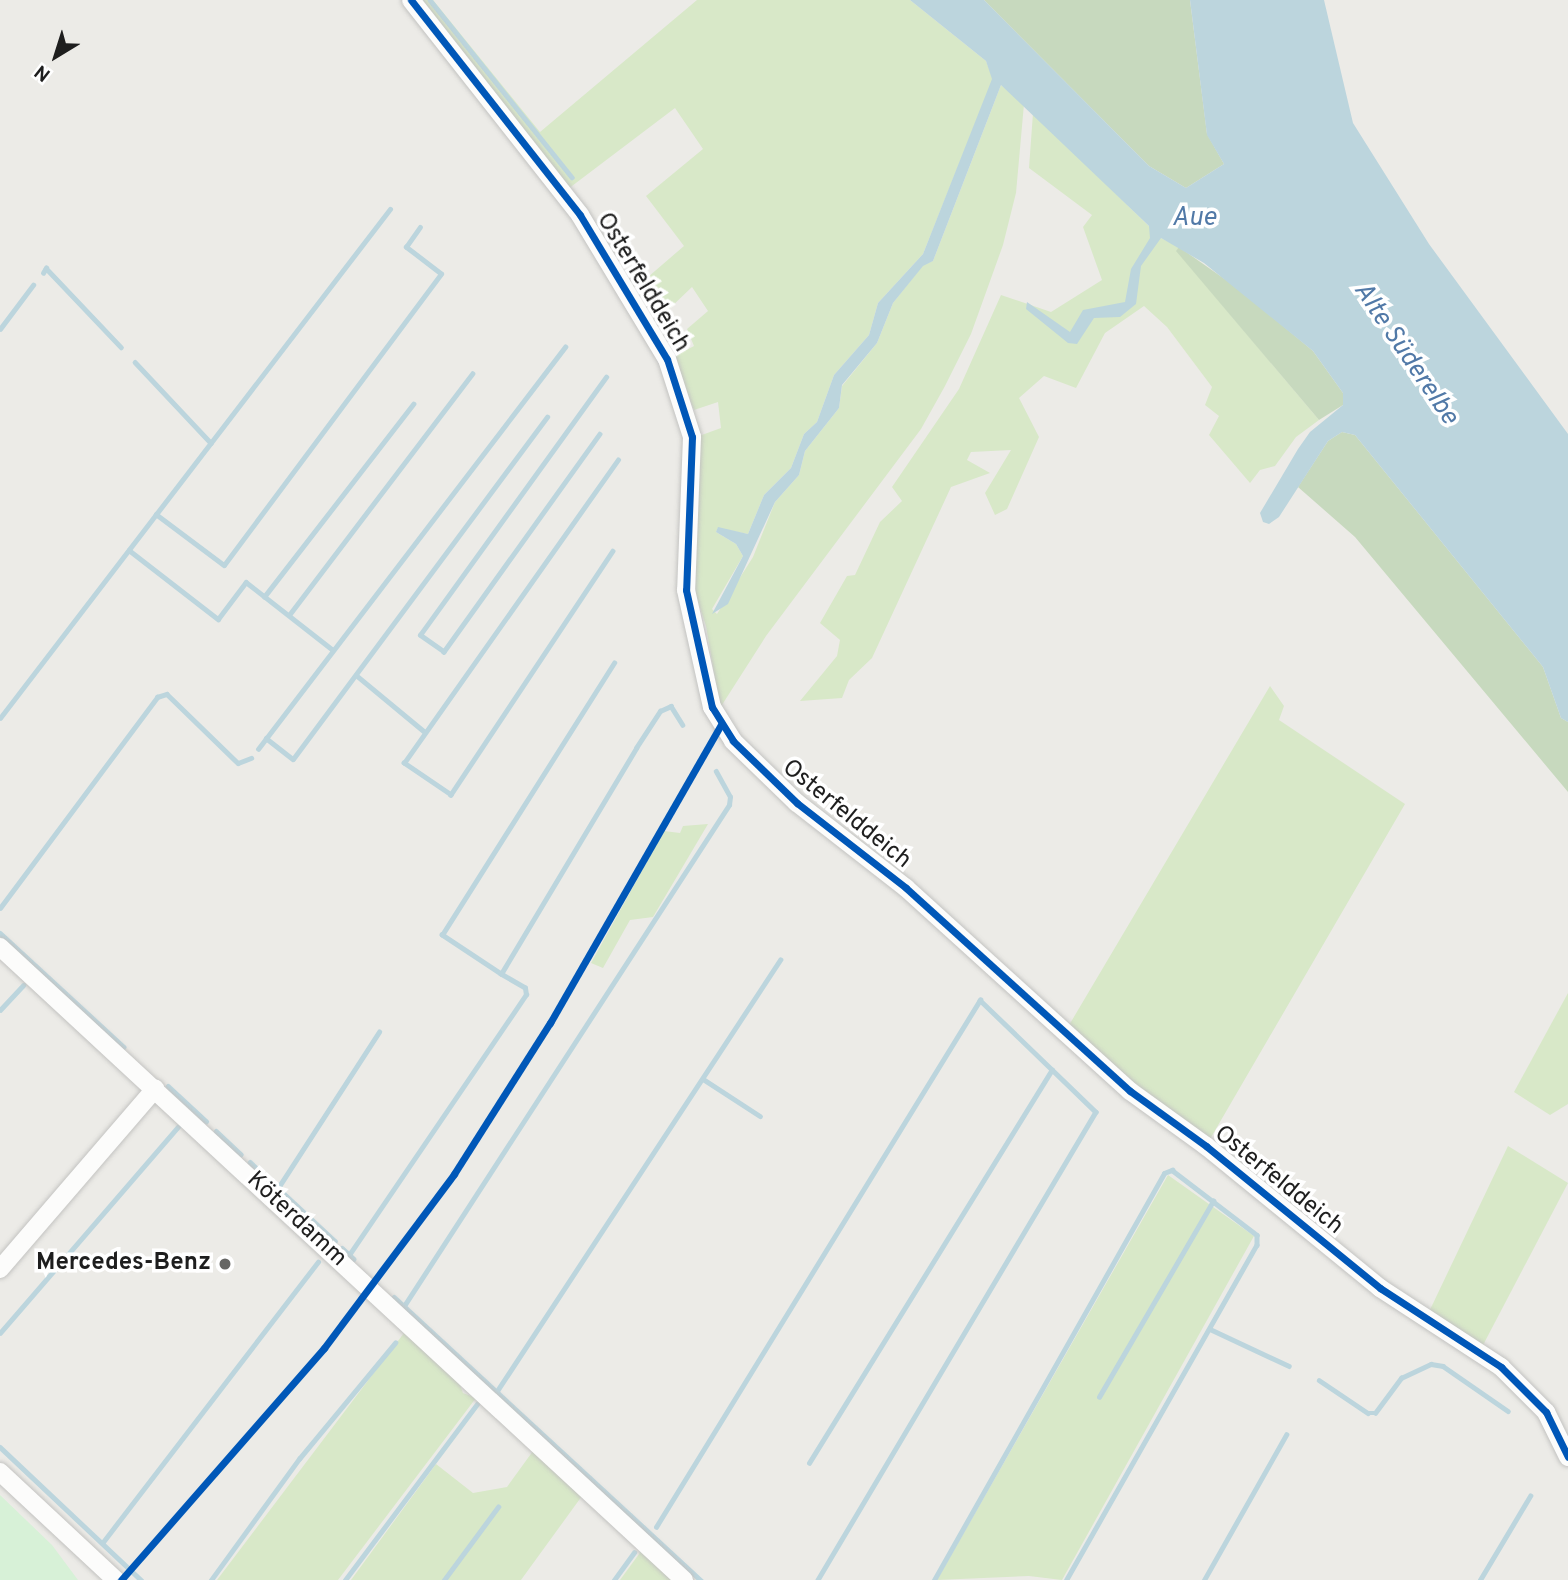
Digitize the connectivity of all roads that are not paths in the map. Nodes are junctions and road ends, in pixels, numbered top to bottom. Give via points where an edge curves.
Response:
1 (411, 0) edge
2 (0, 947) edge
3 (155, 1089) junction
4 (0, 1269) edge
5 (1568, 1457) edge
6 (0, 1472) edge
7 (116, 1580) edge
8 (684, 1580) edge

1 - 5 street, Osterfelddeich via 580,215 667,359 692,437 686,590 712,707 733,741 797,803 906,888 1130,1091 1206,1146 1380,1288 1501,1367 1546,1412
2 - 3 street, Köterdamm
3 - 4 street
3 - 8 street, Köterdamm
6 - 7 street

